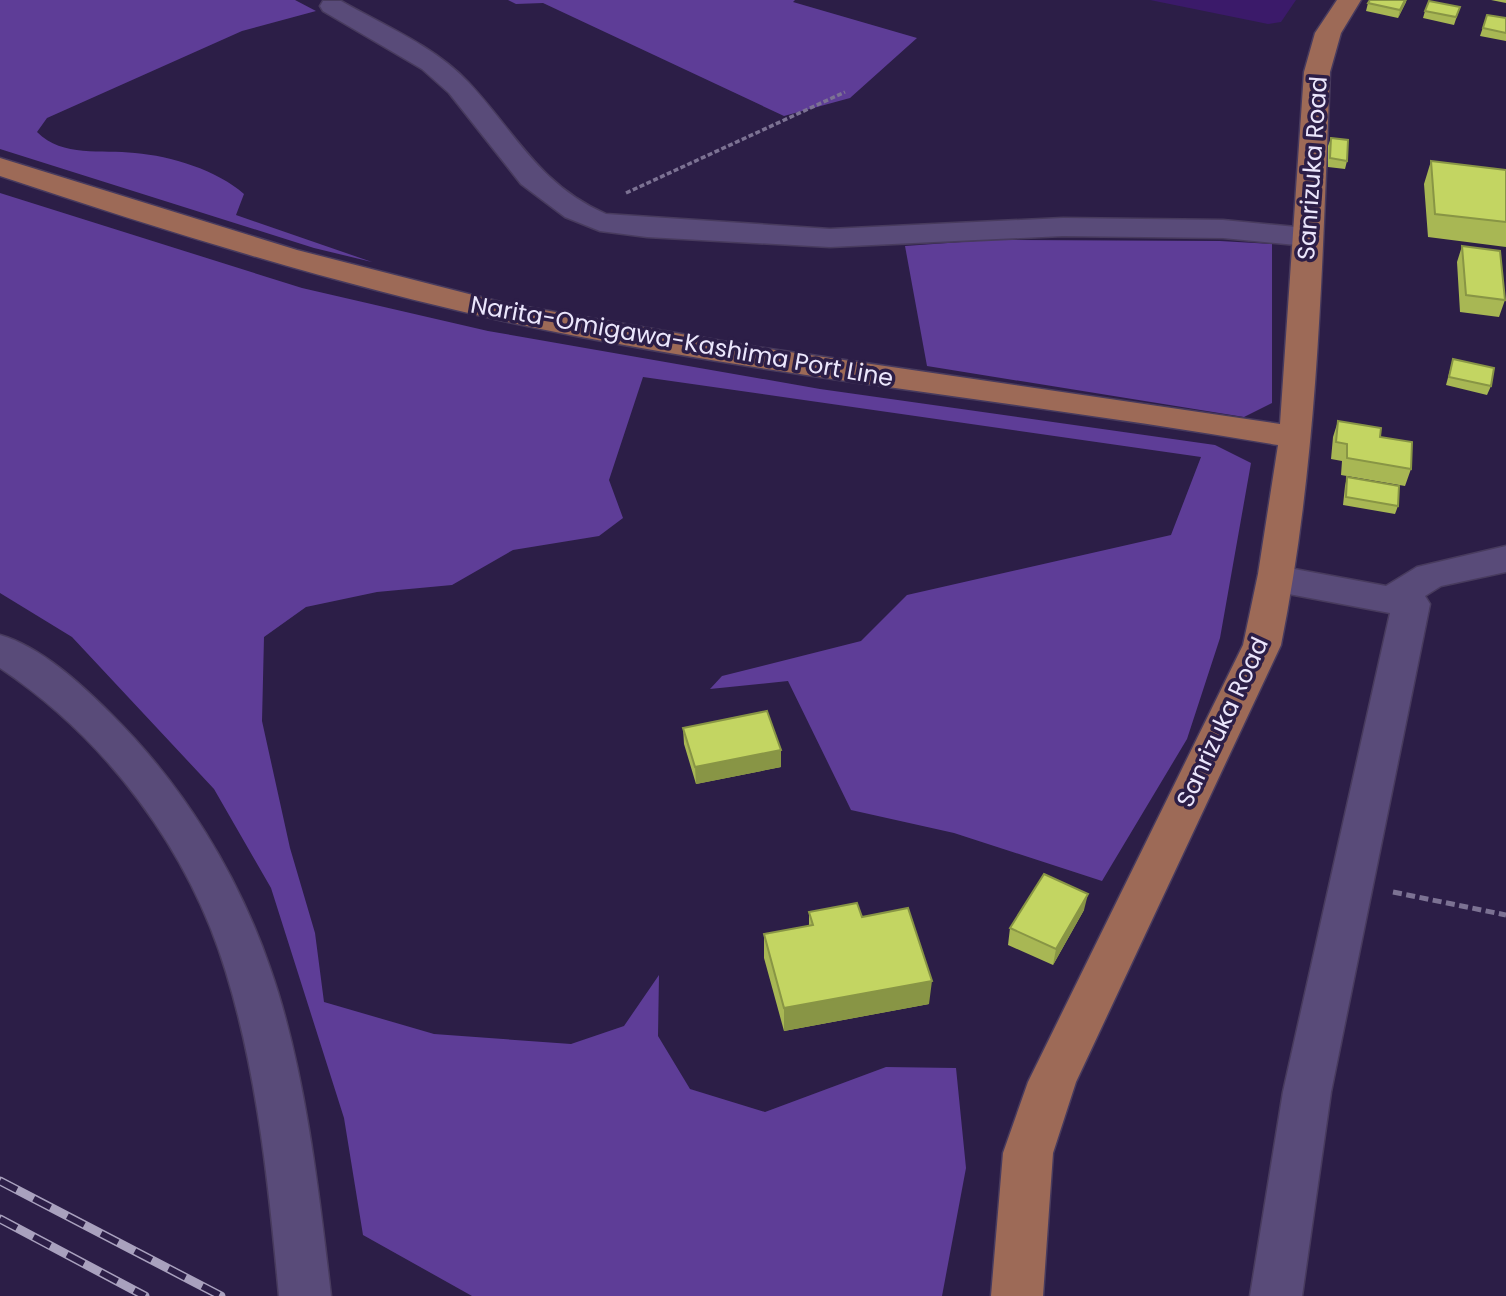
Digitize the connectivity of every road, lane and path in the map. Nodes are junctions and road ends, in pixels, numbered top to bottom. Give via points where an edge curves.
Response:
1 (1349, 0) edge
2 (332, 6) dead end
3 (845, 92) dead end
4 (0, 167) edge
5 (588, 217) junction
6 (1307, 237) junction
7 (1295, 437) junction
8 (1506, 559) edge
9 (1278, 579) junction
10 (1393, 599) junction
11 (0, 649) edge
12 (1351, 883) junction
13 (1506, 915) edge
14 (305, 1296) edge
15 (1017, 1296) edge
16 (1276, 1296) edge

1 - 6 main road, Sanrizuka Road via 1328,33 1317,72
2 - 5 street via 431,63 458,87 520,167
3 - 5 path via 594,208
4 - 7 main road, Narita-Omigawa-Kashima Port Line via 294,259 576,327 892,379
5 - 6 street via 616,226 830,238 1063,226 1223,229
6 - 7 main road, Sanrizuka Road
7 - 9 main road, Sanrizuka Road
8 - 10 street via 1430,576
9 - 10 street
9 - 15 main road, Sanrizuka Road via 1262,645 1052,1082 1028,1153
10 - 12 street via 1410,604
11 - 14 street via 86,712 157,788 203,865 246,964 270,1060 296,1204
12 - 13 path
12 - 16 street via 1307,1092

